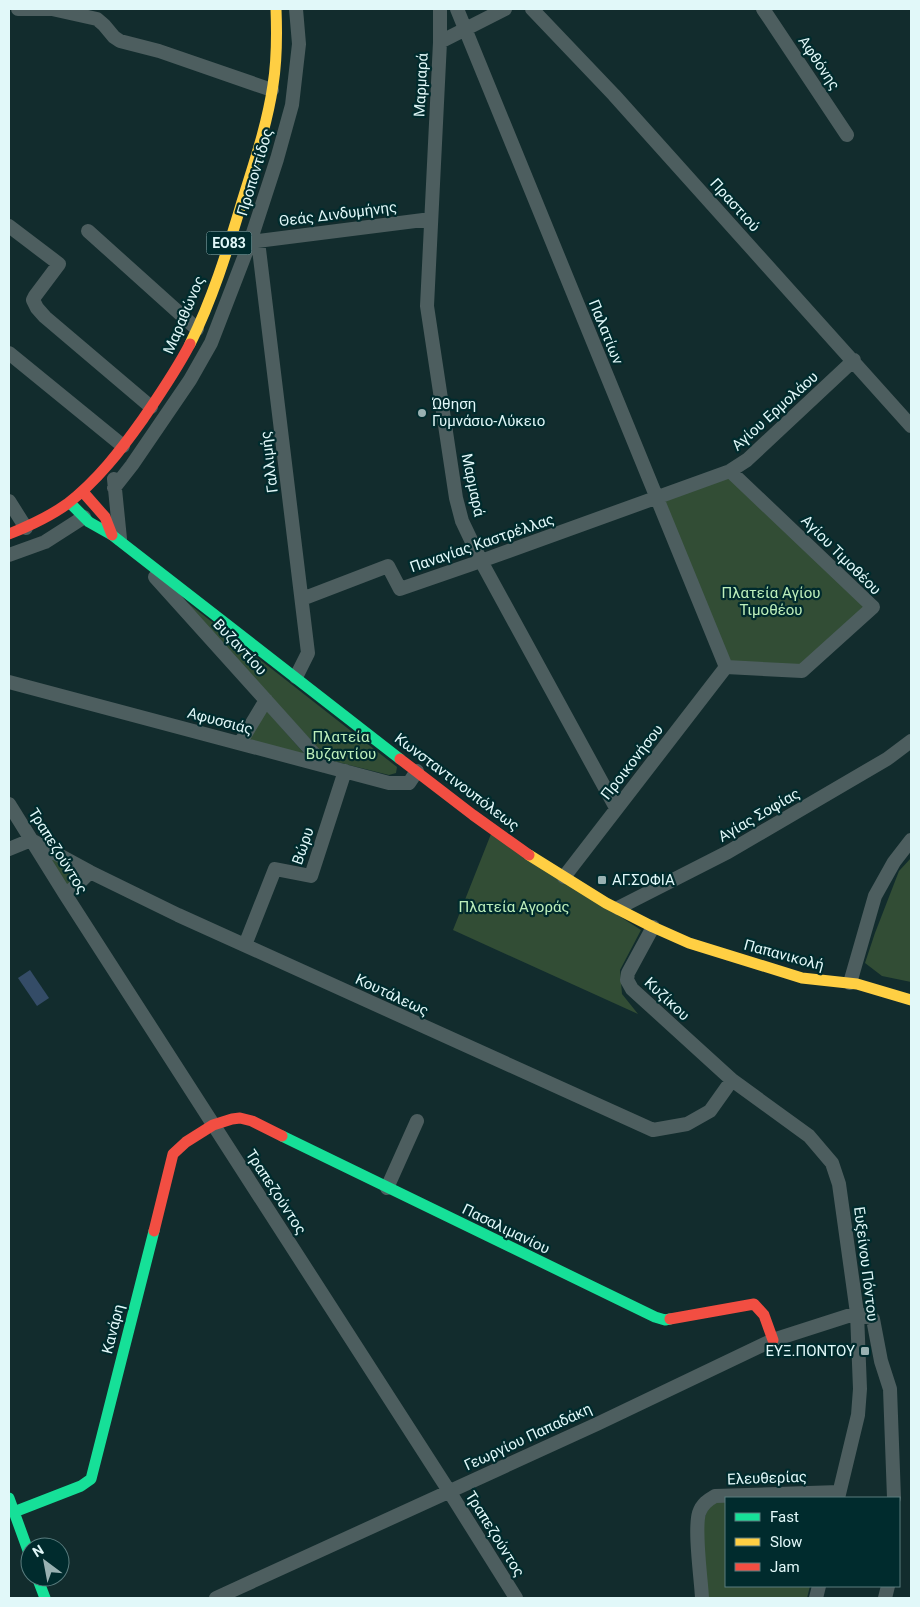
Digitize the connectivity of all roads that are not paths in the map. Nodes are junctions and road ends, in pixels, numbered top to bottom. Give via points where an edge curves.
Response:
1 (18, 9) edge
2 (276, 9) edge
3 (296, 9) edge
4 (440, 9) edge
5 (457, 9) edge
6 (505, 9) edge
7 (532, 9) edge
8 (763, 9) edge
9 (466, 29) junction
10 (440, 42) junction
11 (272, 90) junction
12 (847, 135) dead end
13 (431, 219) junction
14 (9, 226) edge
15 (88, 232) dead end
16 (254, 242) junction
17 (197, 329) junction
18 (9, 353) edge
19 (854, 360) junction
20 (151, 407) junction
21 (911, 426) edge
22 (120, 450) junction
23 (730, 471) junction
24 (114, 488) junction
25 (82, 492) junction
26 (656, 498) junction
27 (9, 501) edge
28 (70, 503) junction
29 (84, 517) junction
30 (26, 528) junction
31 (9, 534) edge
32 (121, 543) junction
33 (9, 555) edge
34 (481, 561) junction
35 (302, 599) junction
36 (726, 666) junction
37 (296, 677) junction
38 (9, 682) edge
39 (266, 700) junction
40 (911, 741) edge
41 (240, 743) junction
42 (325, 766) junction
43 (416, 771) junction
44 (346, 772) junction
45 (9, 804) edge
46 (616, 808) junction
47 (32, 840) junction
48 (911, 840) edge
49 (9, 849) edge
50 (90, 872) junction
51 (564, 877) junction
52 (65, 894) junction
53 (618, 908) junction
54 (653, 927) junction
55 (245, 945) junction
56 (850, 984) junction
57 (911, 1000) edge
58 (732, 1080) junction
59 (416, 1121) dead end
60 (213, 1125) junction
61 (387, 1188) junction
62 (857, 1313) junction
63 (773, 1340) junction
64 (449, 1491) junction
65 (838, 1495) edge
66 (894, 1497) edge
67 (9, 1498) edge
68 (14, 1512) junction
69 (23, 1537) edge
70 (216, 1598) edge
71 (516, 1598) edge
72 (702, 1598) edge

1 - 11 street via 52,10 98,19 120,40
2 - 11 street, Μαραθώνος / ΕΟ83 via 277,45
3 - 16 street, Προποντίδος via 299,44 292,105
4 - 10 street, Μαρμαρά
5 - 9 street, Παλατίων
6 - 9 street
7 - 19 street, Πραστιού
8 - 12 street, Αφθόνης
9 - 10 street
9 - 26 street, Παλατίων
10 - 13 street, Μαρμαρά
11 - 17 street, Μαραθώνος / ΕΟ83 via 235,225
13 - 16 street, Θεάς Δινδυμήνης
13 - 34 street, Μαρμαρά via 427,306 456,498 462,521
14 - 20 street via 59,264 35,296 37,308
15 - 17 street
16 - 24 street, Προποντίδος via 211,343 190,380
16 - 35 street, Γαλλιμής
17 - 20 street, Μαραθώνος / ΕΟ83 via 174,375
18 - 22 street
19 - 21 street, Πραστιού
19 - 23 street, Αγίου Ερμολάου via 747,460
20 - 22 street, Μαραθώνος / ΕΟ83
22 - 24 street
22 - 25 street, Μαραθώνος / ΕΟ83
23 - 26 street, Αγίου Ερμολάου
23 - 36 street, Αγίου Τιμοθέου via 873,607 802,671
24 - 32 street
25 - 28 street, Μαραθώνος / ΕΟ83
25 - 32 street, Κωνσταντινουπόλεως via 105,517
26 - 34 street, Παναγίας Καστρέλλας
26 - 36 street, Παλατίων
27 - 30 street
28 - 29 street, Κωνσταντινουπόλεως
28 - 30 street, Μαραθώνος / ΕΟ83
29 - 32 street, Κωνσταντινουπόλεως
29 - 33 street via 45,542
30 - 31 street, Μαραθώνος / ΕΟ83
32 - 37 street, Κωνσταντινουπόλεως
32 - 39 street, Βυζαντίου
34 - 35 street, Παναγίας Καστρέλλας via 400,589 388,566
34 - 46 street, Μαρμαρά
35 - 37 street, Γαλλιμής via 308,653
36 - 46 street, Προικονήσου
37 - 43 street, Κωνσταντινουπόλεως
38 - 41 street, Αφυσσιάς
39 - 41 street
39 - 42 street, Βυζαντίου
40 - 53 street, Αγίας Σοφίας via 880,764 728,852
41 - 42 street, Αφυσσιάς
42 - 44 street, Αφυσσιάς
43 - 44 street, Αφυσσιάς via 409,783 389,783
43 - 51 street, Κωνσταντινουπόλεως via 516,846
44 - 55 street, Βώρυ via 311,876 275,869
45 - 47 street, Τραπεζούντος
46 - 51 street, Προικονήσου
47 - 49 street
47 - 50 street, Κουτάλεως
47 - 52 street, Τραπεζούντος
48 - 56 street via 875,896
50 - 52 street
50 - 55 street, Κουτάλεως
51 - 53 street, Κωνσταντινουπόλεως
52 - 60 street, Τραπεζούντος
53 - 54 street, Κωνσταντινουπόλεως
54 - 56 street, Παπανικολή via 706,948 802,978
54 - 58 street, Κυζίκου via 627,980 632,989
55 - 58 street, Κουτάλεως via 653,1130 687,1124 710,1111
56 - 57 street, Παπανικολή
58 - 62 street, Ευξείνου Πόντου via 809,1136 832,1163 839,1184
59 - 61 street
60 - 61 street, Πασαλιμανίου via 240,1118 252,1121
60 - 64 street, Τραπεζούντος
60 - 68 street, Κανάρη via 173,1154 91,1479
61 - 63 street, Πασαλιμανίου via 655,1317 674,1319 758,1305
62 - 63 street, Γεωργίου Παπαδάκη
62 - 65 street, Ευξείνου Πόντου via 858,1415
62 - 66 street via 873,1319 890,1389
63 - 64 street, Γεωργίου Παπαδάκη
64 - 70 street, Γεωργίου Παπαδάκη
64 - 71 street, Τραπεζούντος
65 - 72 street, Ελευθερίας via 715,1496 706,1502 699,1512 698,1527
67 - 68 street
68 - 69 street

